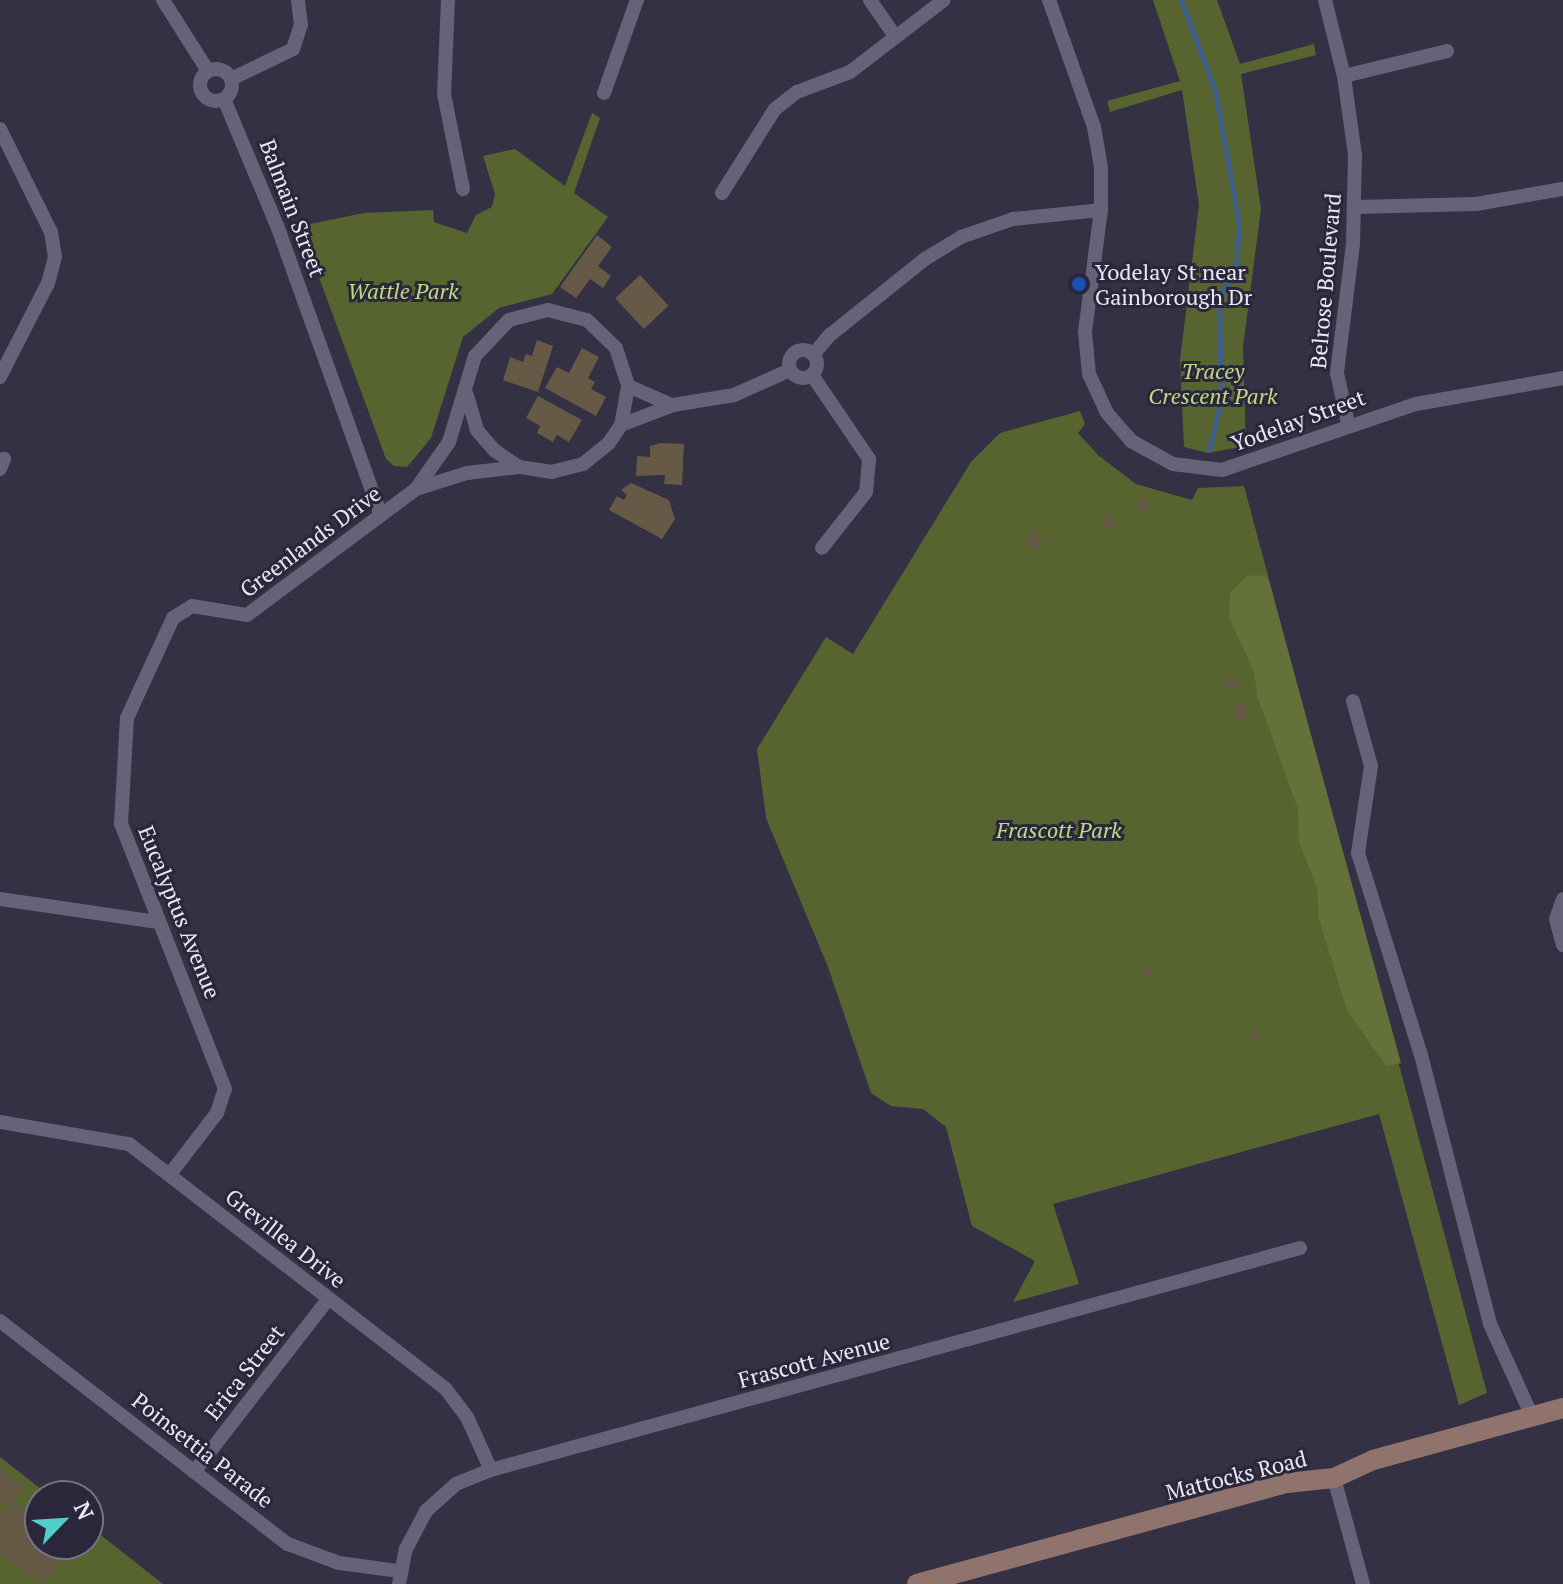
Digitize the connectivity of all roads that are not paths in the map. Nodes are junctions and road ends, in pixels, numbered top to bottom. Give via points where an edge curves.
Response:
1 (163, 0) edge
2 (298, 0) edge
3 (448, 0) edge
4 (637, 0) edge
5 (870, 0) edge
6 (944, 0) edge
7 (1049, 0) edge
8 (1325, 0) edge
9 (895, 36) junction
10 (1447, 51) dead end
11 (208, 71) junction
12 (1344, 76) junction
13 (231, 79) junction
14 (604, 93) dead end
15 (224, 99) junction
16 (0, 129) edge
17 (463, 189) dead end
18 (1563, 189) edge
19 (722, 193) dead end
20 (1355, 207) junction
21 (1101, 210) junction
22 (813, 355) junction
23 (790, 370) junction
24 (812, 375) junction
25 (0, 377) edge
26 (1563, 378) edge
27 (628, 386) junction
28 (467, 395) junction
29 (673, 405) junction
30 (1348, 424) junction
31 (621, 425) junction
32 (519, 467) junction
33 (416, 489) junction
34 (381, 515) junction
35 (822, 548) dead end
36 (180, 609) joint
37 (1353, 701) dead end
38 (0, 899) edge
39 (1563, 899) edge
40 (158, 922) junction
41 (1563, 945) edge
42 (0, 1122) edge
43 (170, 1174) junction
44 (1300, 1248) dead end
45 (328, 1299) junction
46 (0, 1321) edge
47 (1563, 1408) edge
48 (1532, 1416) junction
49 (491, 1470) junction
50 (194, 1472) junction
51 (1334, 1478) junction
52 (399, 1577) edge
53 (917, 1584) edge
54 (1363, 1584) edge

1 - 11 street
2 - 13 street via 301,25 293,49
3 - 17 street via 444,94
4 - 14 street
5 - 9 street
6 - 9 street
7 - 21 street, Yodelay Street via 1094,127
8 - 12 street, Belrose Boulevard
9 - 19 street via 850,72 797,92 775,109
10 - 12 street
11 - 13 street via 221,70
11 - 15 street via 201,80 202,92 211,100
12 - 20 street, Belrose Boulevard via 1353,126
13 - 15 street via 231,93
15 - 34 street, Balmain Street via 284,242
16 - 25 street via 51,232 55,257 48,283
18 - 20 street via 1476,204
20 - 30 street, Belrose Boulevard via 1337,373
21 - 22 street via 1013,219 961,237 891,287
21 - 30 street, Yodelay Street via 1085,332 1087,362 1099,400 1131,441 1173,464 1222,470
22 - 23 street via 797,351 790,357
22 - 24 street via 817,363
23 - 24 street via 800,377
23 - 29 street via 734,395
24 - 35 street via 869,459 866,492
26 - 30 street, Yodelay Street via 1416,404
27 - 28 street via 620,357 603,332 577,316 548,310 519,315 493,331 471,365
27 - 29 street
27 - 31 street
28 - 32 street via 482,438
28 - 33 street, Greenlands Drive via 449,442
29 - 31 street
31 - 32 street via 601,451 573,468 541,472
32 - 33 street, Greenlands Drive via 467,473
33 - 34 street, Greenlands Drive
34 - 36 street, Greenlands Drive via 247,615
36 - 40 street, Eucalyptus Avenue via 133,700 125,736 121,824
37 - 48 street via 1371,766 1358,853 1421,1055 1490,1324 1522,1384
38 - 40 street
39 - 41 street via 1556,919
40 - 43 street, Eucalyptus Avenue via 225,1089 217,1113
42 - 43 street, Grevillea Drive via 114,1138
43 - 45 street, Grevillea Drive
44 - 49 street, Frascott Avenue
45 - 49 street, Grevillea Drive via 445,1388 467,1417
45 - 50 street, Erica Street
46 - 50 street, Poinsettia Parade
47 - 48 street, Mattocks Road
48 - 51 street, Mattocks Road via 1373,1460
49 - 52 street, Frascott Avenue via 456,1484 433,1503 415,1528
50 - 52 street, Poinsettia Parade via 288,1544 312,1556
51 - 53 street, Mattocks Road via 1287,1483
51 - 54 street

